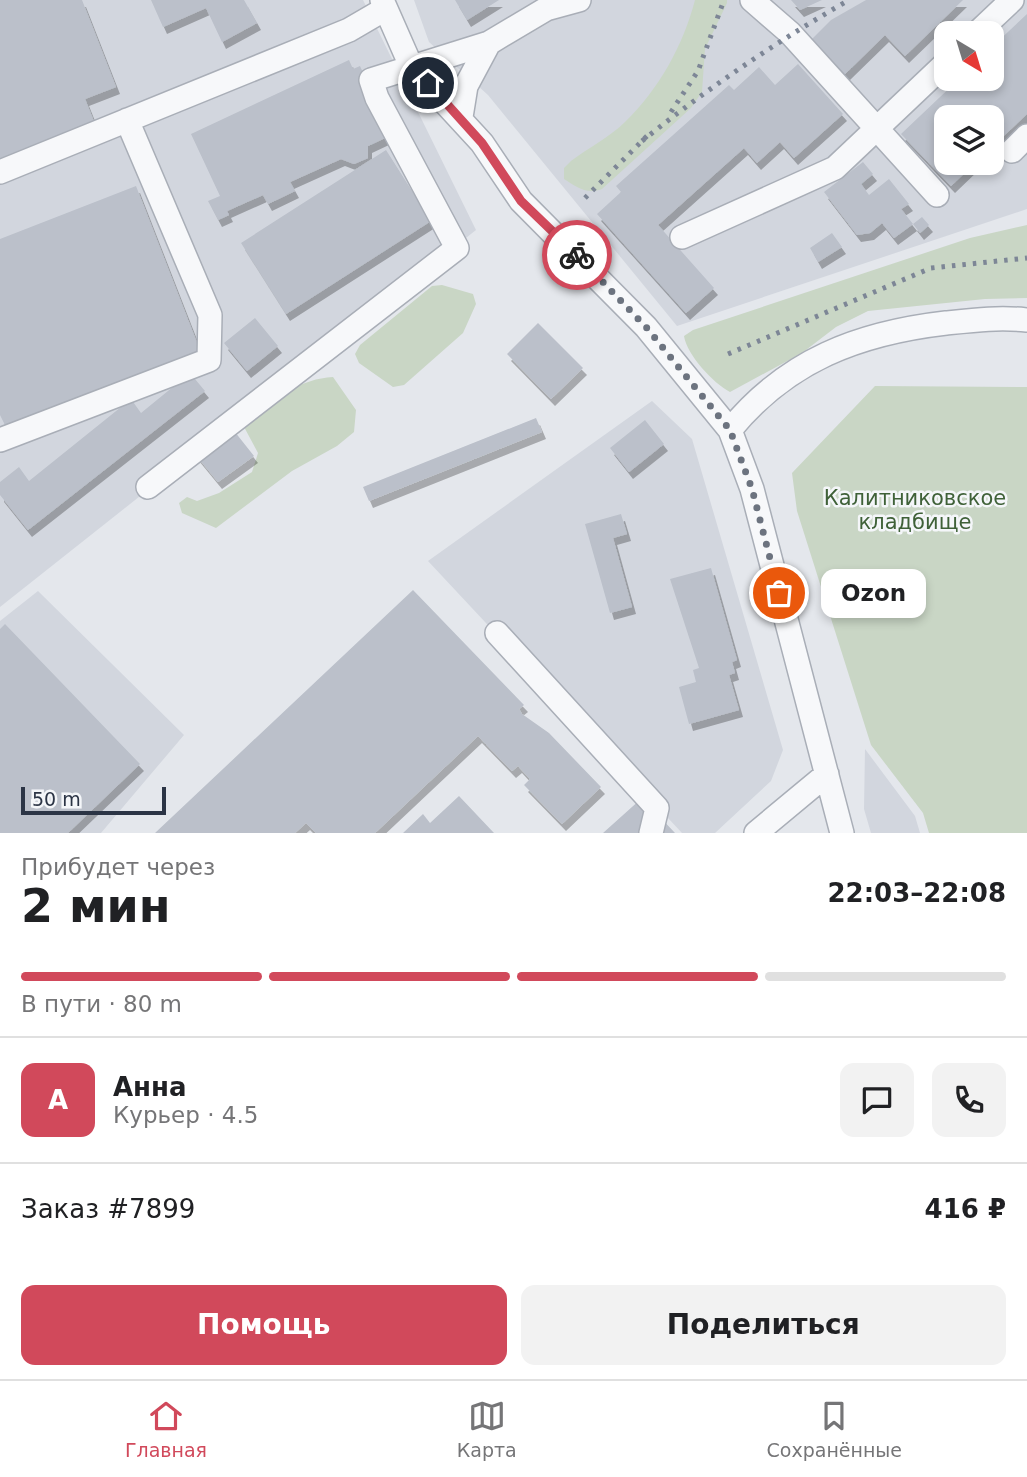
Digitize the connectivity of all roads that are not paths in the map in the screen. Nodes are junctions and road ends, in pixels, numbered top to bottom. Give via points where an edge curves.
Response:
1 (579, 0) edge
2 (752, 0) edge
3 (1012, 0) edge
4 (383, 4) edge
5 (990, 21) edge
6 (489, 43) junction
7 (411, 66) junction
8 (934, 74) edge
9 (461, 117) junction
10 (127, 120) junction
11 (877, 128) junction
12 (0, 172) edge
13 (937, 195) dead end
14 (682, 237) dead end
15 (1027, 320) edge
16 (730, 430) junction
17 (0, 440) edge
18 (148, 487) dead end
19 (497, 633) dead end
20 (827, 774) junction
21 (651, 833) edge
22 (756, 833) edge
23 (842, 833) edge

1 - 6 street via 545,9
2 - 11 street via 790,33
3 - 5 street
4 - 7 street
4 - 10 street via 349,30
6 - 7 street
6 - 9 street via 466,86
7 - 9 street
7 - 18 street via 371,80 457,248
8 - 11 street
9 - 16 street via 521,201 646,327
10 - 12 street
10 - 17 street via 210,315 209,360
11 - 13 street
11 - 14 street via 835,168
15 - 16 street via 999,317 896,329 824,353 781,380
16 - 20 street via 752,489
19 - 21 street via 657,808
20 - 22 street
20 - 23 street

